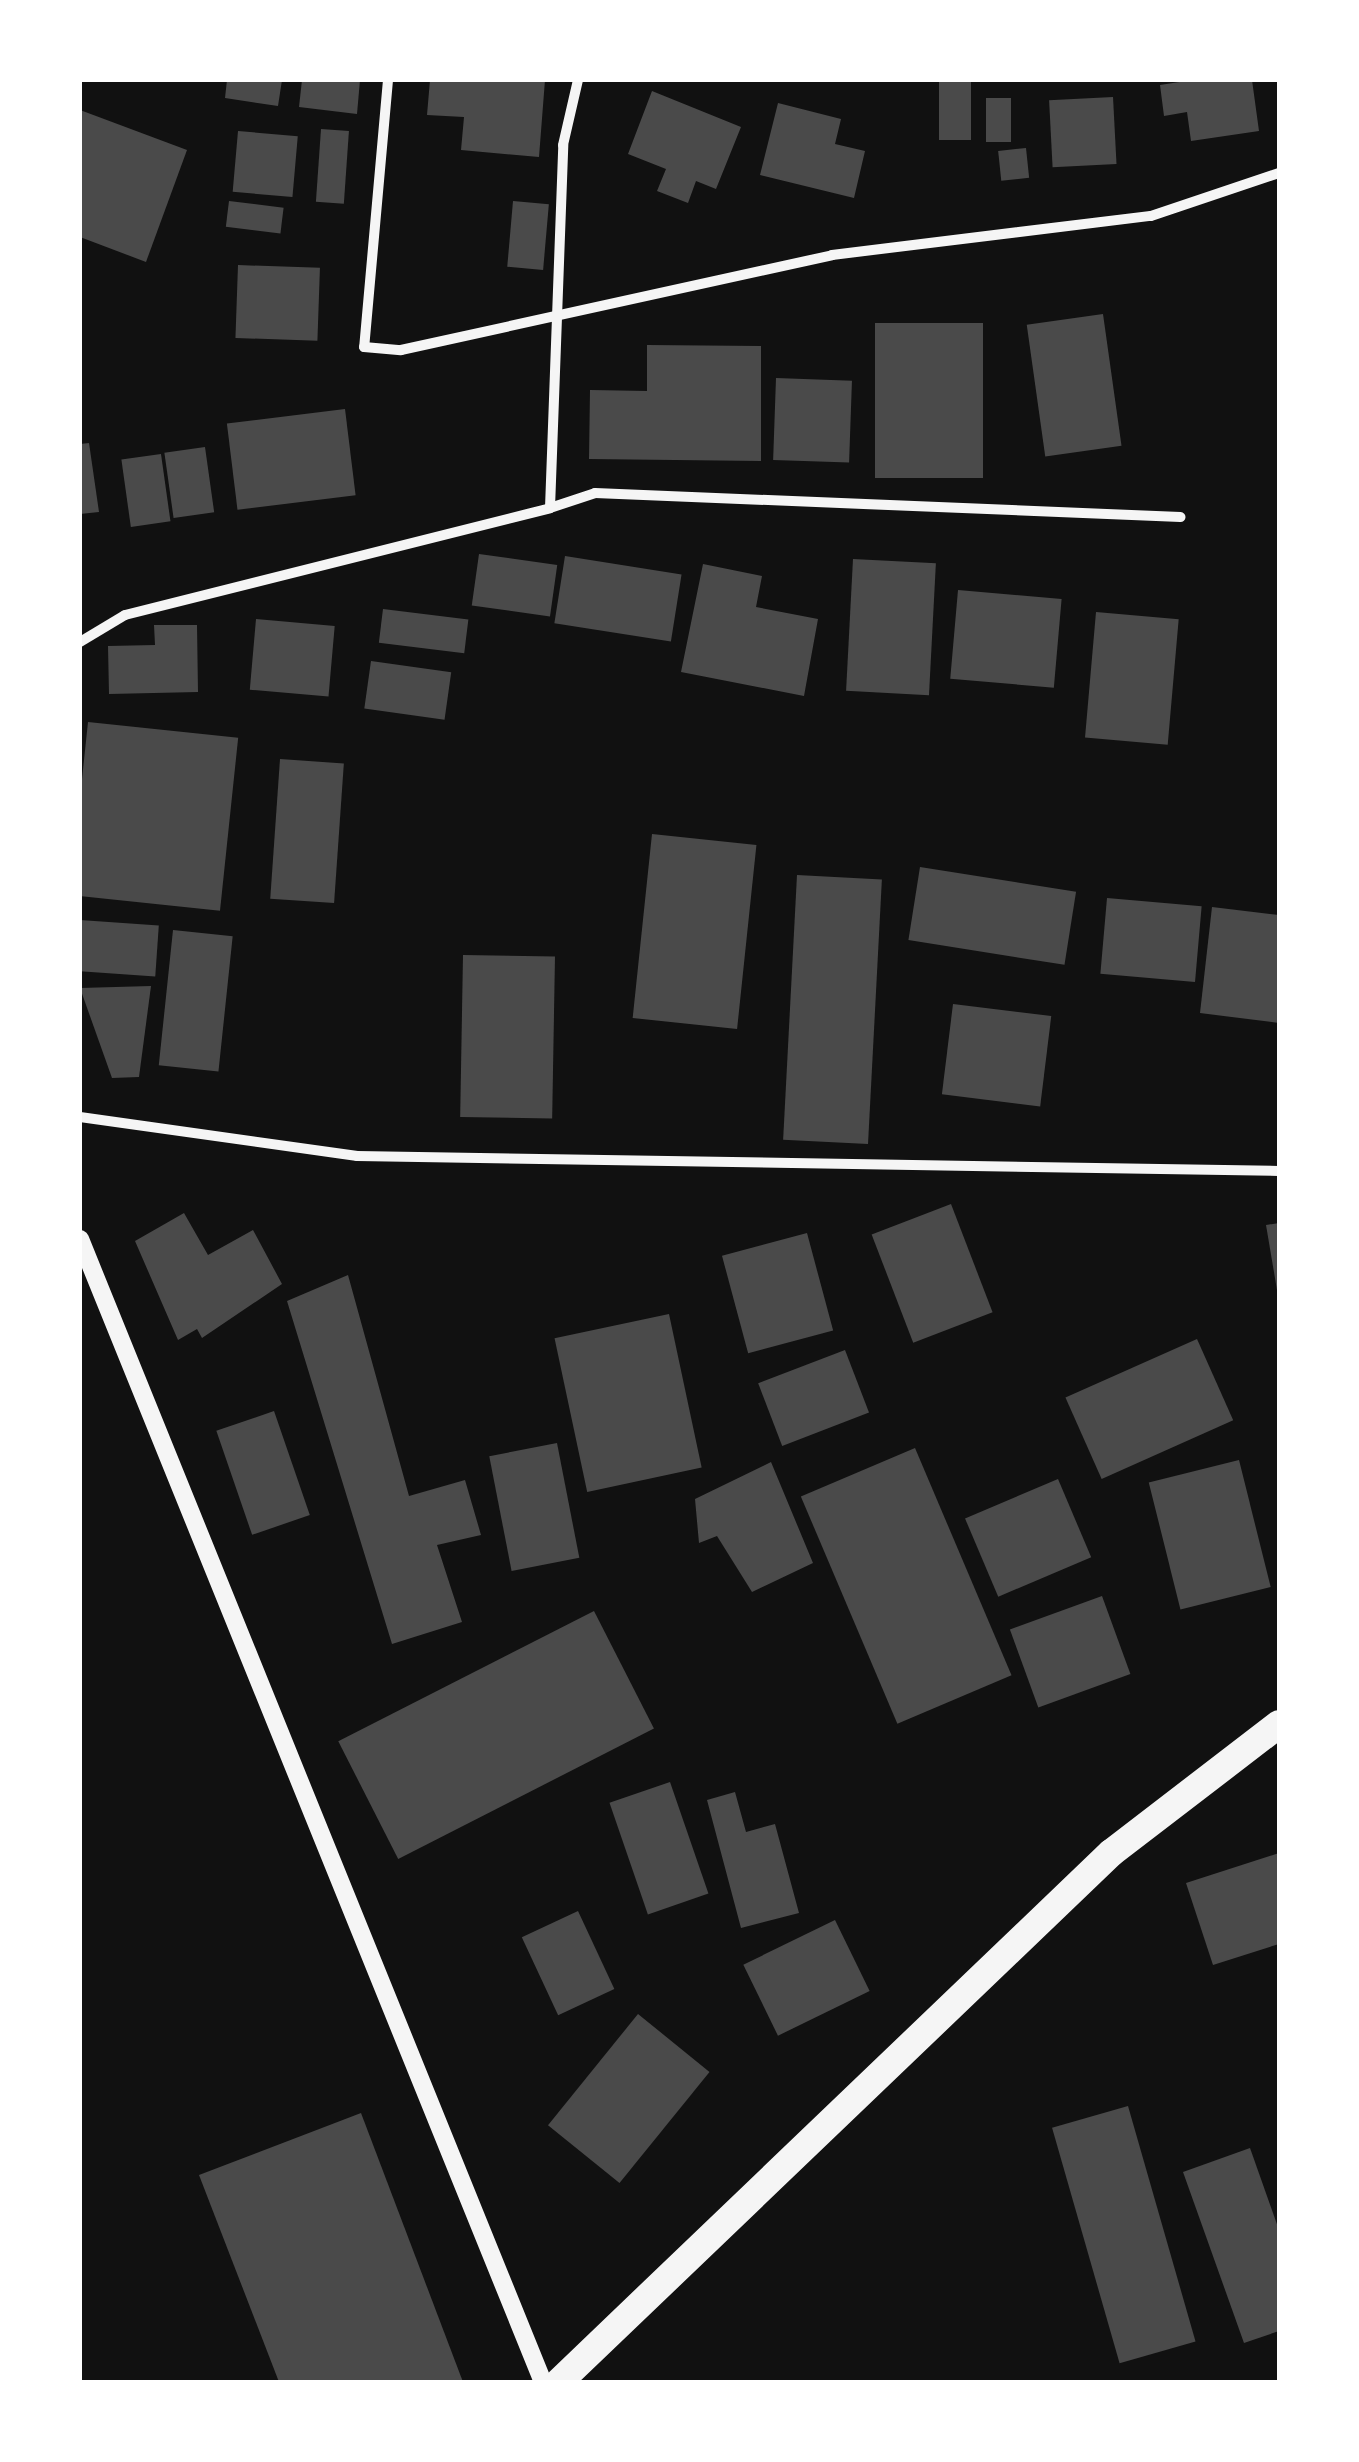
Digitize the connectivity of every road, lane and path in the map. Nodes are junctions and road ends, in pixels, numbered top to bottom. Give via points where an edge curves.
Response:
1 (388, 80) edge
2 (578, 80) edge
3 (1279, 172) edge
4 (558, 310) junction
5 (550, 508) junction
6 (1182, 517) dead end
7 (80, 642) edge
8 (80, 1117) edge
9 (1279, 1170) edge
10 (80, 1238) edge
11 (1279, 1724) edge
12 (543, 2382) edge
13 (559, 2382) edge

1 - 4 street via 364,346 400,350
2 - 4 street via 563,145
3 - 4 street via 1151,216 832,254
4 - 5 street
5 - 6 street via 595,493
5 - 7 street via 125,615
8 - 9 street via 357,1156
10 - 12 street
11 - 13 highway via 1111,1853

